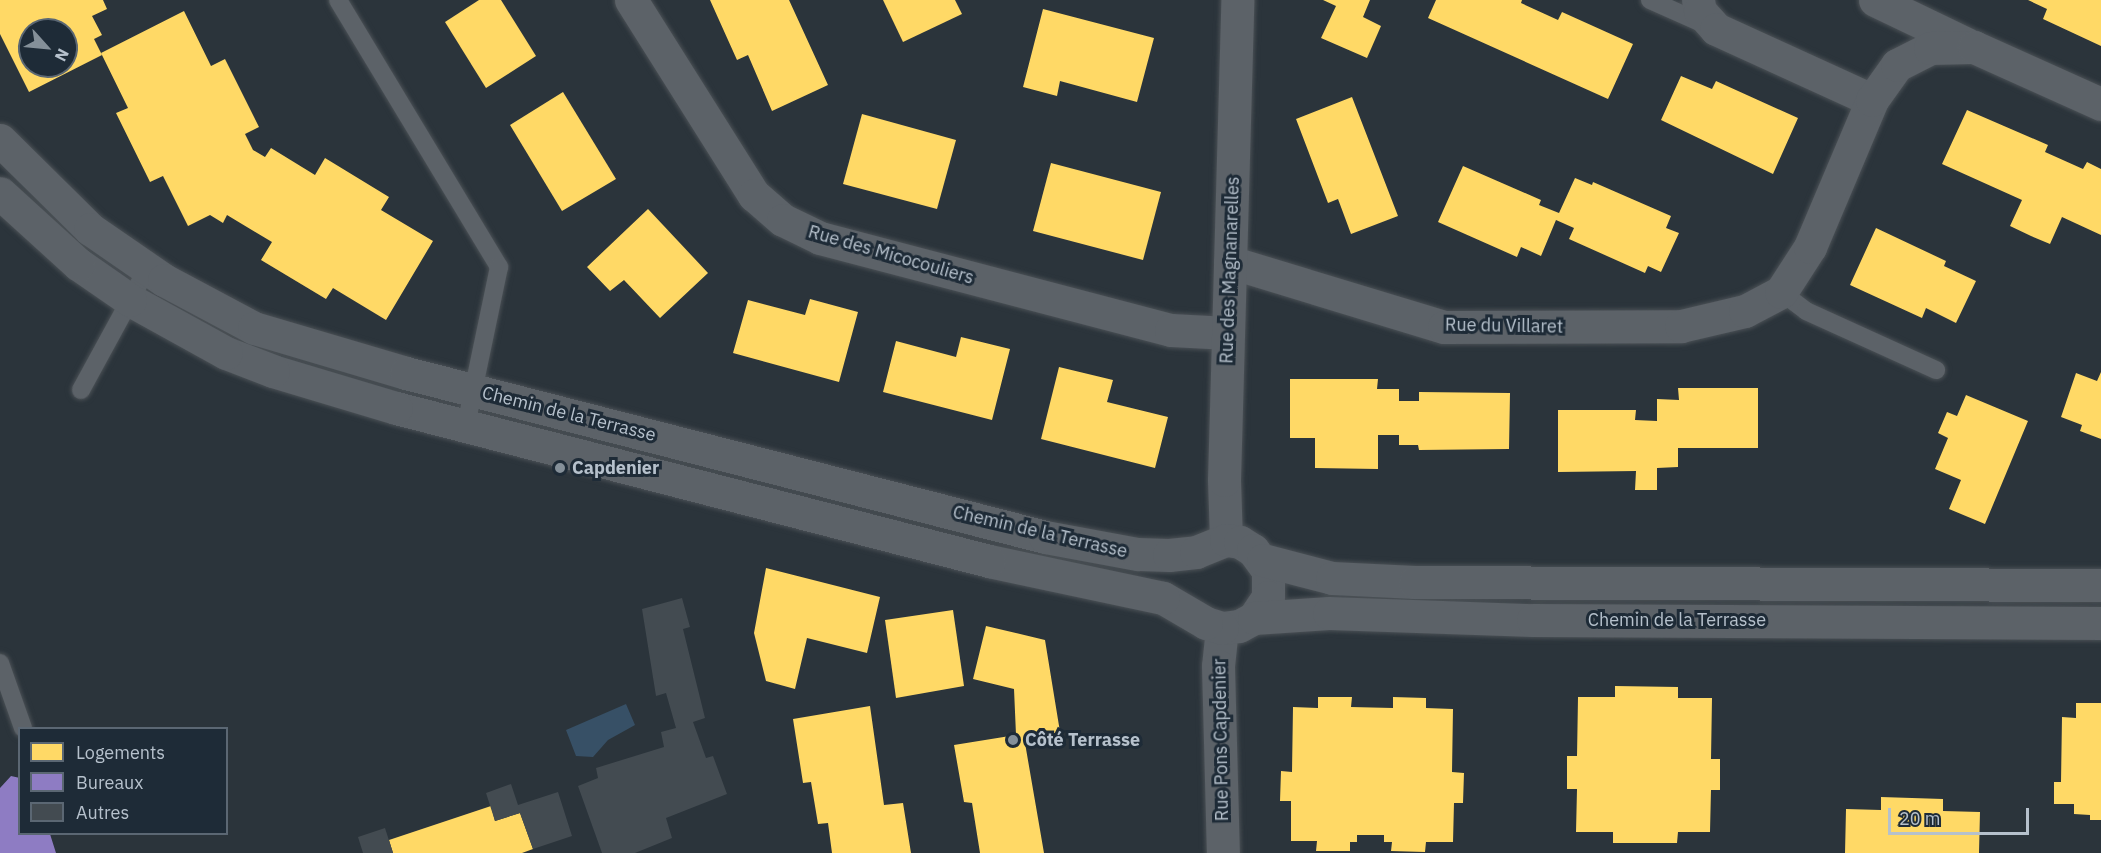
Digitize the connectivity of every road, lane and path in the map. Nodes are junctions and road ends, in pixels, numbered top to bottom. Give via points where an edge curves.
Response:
1 (338, 0) edge
2 (631, 0) edge
3 (1237, 0) edge
4 (1650, 0) edge
5 (1698, 0) edge
6 (1875, 0) edge
7 (1716, 29) junction
8 (1974, 48) junction
9 (1872, 100) junction
10 (2101, 104) edge
11 (0, 140) edge
12 (0, 193) edge
13 (1230, 262) junction
14 (147, 269) junction
15 (1781, 292) junction
16 (130, 300) junction
17 (1228, 333) junction
18 (1936, 370) dead end
19 (81, 390) dead end
20 (474, 390) junction
21 (466, 425) junction
22 (1226, 540) junction
23 (1196, 552) junction
24 (1263, 560) junction
25 (2101, 585) edge
26 (1193, 613) junction
27 (1254, 618) junction
28 (2101, 623) edge
29 (1222, 628) junction
30 (0, 663) edge
31 (22, 727) edge
32 (1223, 853) edge

1 - 20 lane via 499,267
2 - 17 street, Rue des Micocouliers via 754,195 783,220 820,238 1172,330
3 - 13 street, Rue des Magnanarelles
4 - 7 lane
5 - 7 street via 1700,11
6 - 8 street
7 - 9 street
8 - 9 street, Rue du Villaret via 1930,48 1897,65
8 - 10 street, Rue du Villaret
9 - 15 street, Rue du Villaret via 1810,247
11 - 14 street, Chemin de la Terrasse via 90,229
12 - 16 street, Chemin de la Terrasse via 70,257
13 - 15 street, Rue du Villaret via 1444,327 1682,326 1745,311
13 - 17 street, Rue des Magnanarelles
14 - 16 lane
14 - 20 street, Chemin de la Terrasse via 254,328
15 - 18 lane via 1806,311
16 - 19 lane
16 - 21 street, Chemin de la Terrasse via 226,353 273,371
17 - 22 street, Rue des Magnanarelles
20 - 21 lane
20 - 23 street, Chemin de la Terrasse via 1045,537 1138,554
21 - 26 street, Chemin de la Terrasse via 989,561 1163,598
22 - 23 street, Chemin de la Terrasse
22 - 24 street, Chemin de la Terrasse via 1240,542
23 - 26 street via 1182,581 1184,598
24 - 25 street, Chemin de la Terrasse via 1332,578 1415,582
24 - 27 street via 1270,584 1268,597
26 - 29 street, Chemin de la Terrasse
27 - 28 street, Chemin de la Terrasse via 1329,613 1545,620
27 - 29 street, Chemin de la Terrasse via 1239,626
29 - 32 street, Rue Pons Capdenier via 1218,666
30 - 31 lane

